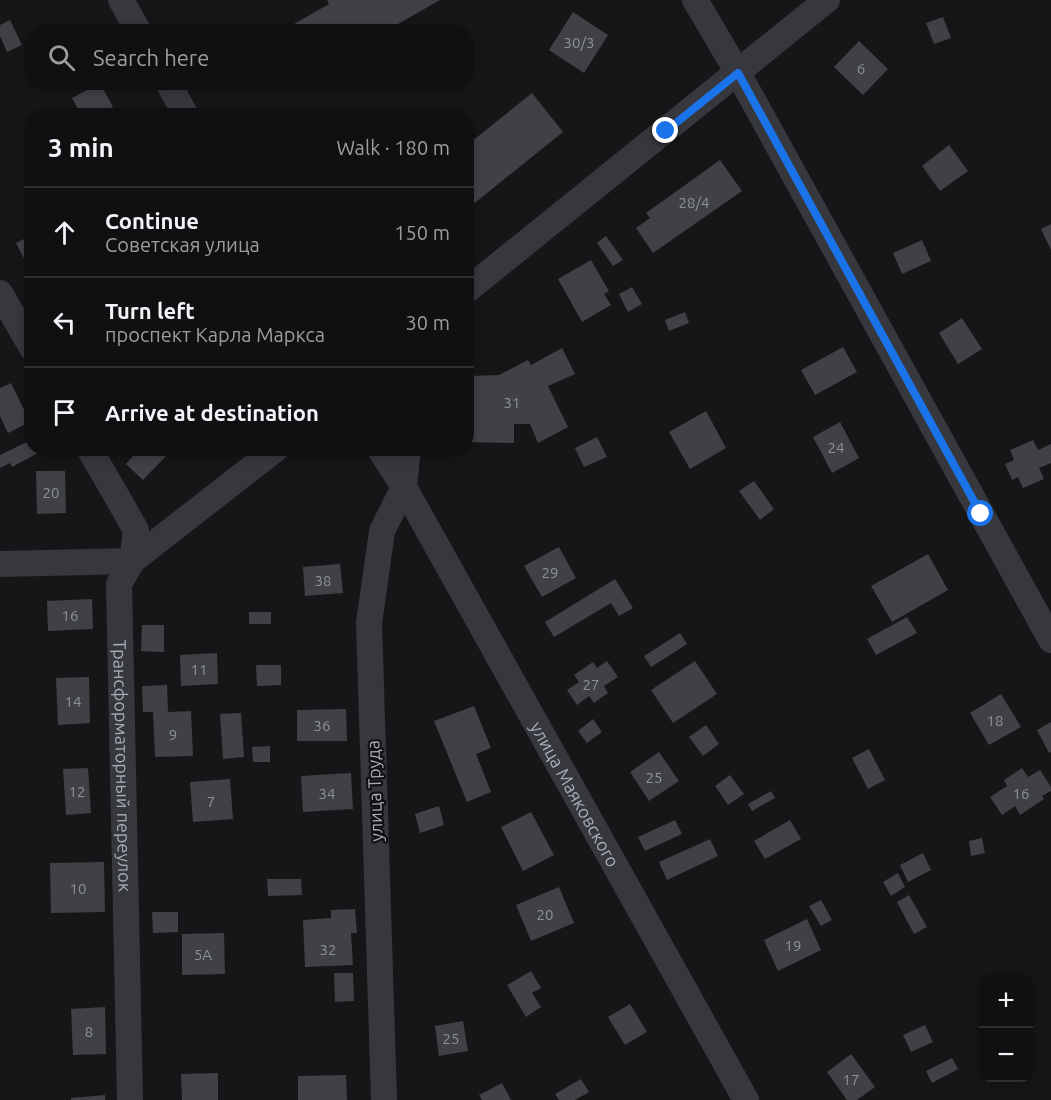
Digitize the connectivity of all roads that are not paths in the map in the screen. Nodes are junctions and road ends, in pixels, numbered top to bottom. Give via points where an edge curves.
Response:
1 (121, 0) edge
2 (695, 0) edge
3 (828, 0) edge
4 (134, 24) edge
5 (738, 73) junction
6 (172, 90) edge
7 (182, 108) edge
8 (474, 285) edge
9 (0, 293) edge
10 (24, 334) edge
11 (94, 456) edge
12 (267, 456) edge
13 (384, 456) edge
14 (407, 456) edge
15 (404, 488) junction
16 (132, 561) junction
17 (0, 564) edge
18 (1051, 640) edge
19 (130, 1100) edge
20 (384, 1100) edge
21 (746, 1100) edge

1 - 4 street
2 - 5 street
3 - 5 street
5 - 8 street
5 - 18 street
6 - 7 street
9 - 10 street
11 - 16 street, Трансформаторный переулок via 136,530
12 - 16 street
13 - 15 street, улица Маяковского
14 - 15 street
15 - 20 street, улица Труда via 382,531 369,623
15 - 21 street, улица Маяковского
16 - 17 street
16 - 19 street, Трансформаторный переулок via 119,584

